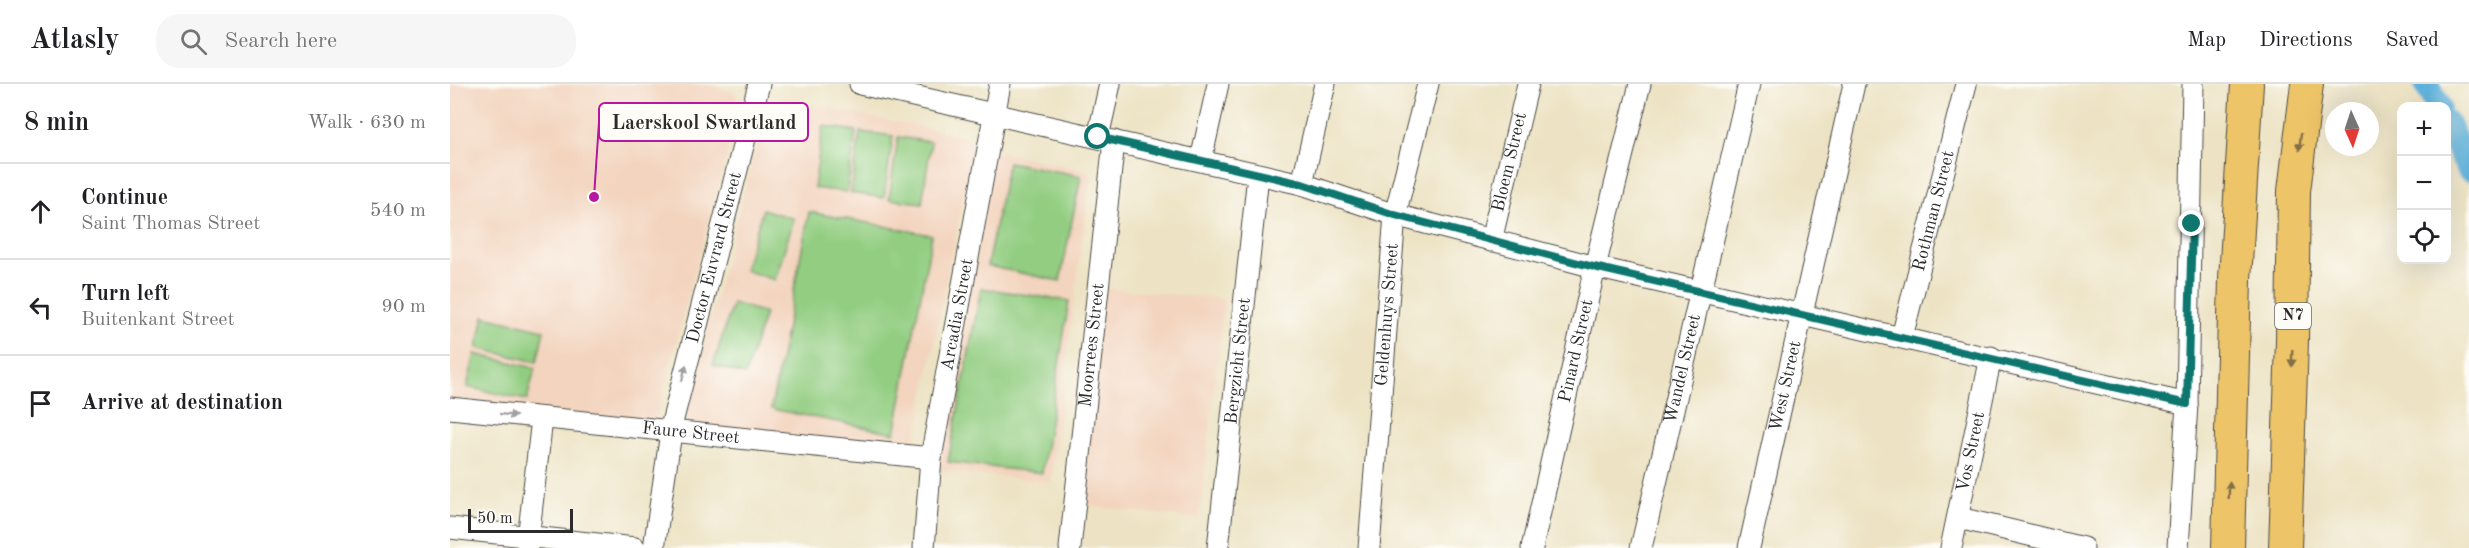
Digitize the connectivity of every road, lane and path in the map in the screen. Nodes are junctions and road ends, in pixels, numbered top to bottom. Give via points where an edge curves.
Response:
1 (759, 84) edge
2 (860, 84) edge
3 (1000, 84) edge
4 (1110, 84) edge
5 (1218, 84) edge
6 (1325, 84) edge
7 (1428, 84) edge
8 (1528, 84) edge
9 (1640, 84) edge
10 (1749, 84) edge
11 (1854, 84) edge
12 (1966, 84) edge
13 (2193, 84) edge
14 (2247, 84) edge
15 (2265, 84) edge
16 (2307, 84) edge
17 (888, 87) edge
18 (994, 113) junction
19 (1106, 139) junction
20 (1201, 160) junction
21 (1258, 175) junction
22 (1302, 184) junction
23 (1395, 215) junction
24 (1491, 241) junction
25 (1594, 267) junction
26 (2235, 279) junction
27 (1701, 290) junction
28 (1801, 315) junction
29 (1902, 337) junction
30 (1991, 357) junction
31 (2187, 404) junction
32 (450, 408) edge
33 (542, 419) junction
34 (670, 430) junction
35 (931, 458) junction
36 (1959, 518) junction
37 (450, 528) edge
38 (528, 543) edge
39 (635, 548) edge
40 (654, 548) edge
41 (924, 548) edge
42 (1070, 548) edge
43 (1218, 548) edge
44 (1369, 548) edge
45 (1532, 548) edge
46 (1641, 548) edge
47 (1749, 548) edge
48 (1951, 548) edge
49 (2084, 548) edge
50 (2178, 548) edge
51 (2228, 548) edge
52 (2285, 548) edge

34 -> 1 street, Doctor Euvrard Street
2 - 17 street
3 - 18 street, Arcadia Street
4 - 19 street, Moorrees Street
5 - 20 street
6 - 22 street
7 - 23 street, Geldenhuys Street
8 - 24 street, Bloem Street
9 - 25 street, Pinard Street
10 - 27 street, Wandel Street
11 - 28 street, West Street
12 - 29 street, Rothman Street
13 - 31 street
14 - 26 highway
15 - 26 highway
16 -> 52 highway, N7 via 2294,191
17 - 18 street
18 - 19 street
18 - 35 street, Arcadia Street
19 - 20 street
19 - 42 street, Moorrees Street
20 - 21 street
21 - 22 street
21 - 43 street, Bergzicht Street
22 - 23 street
23 - 24 street
23 - 44 street, Geldenhuys Street
24 - 25 street
25 - 27 street
25 - 45 street, Pinard Street
51 -> 26 highway
27 - 28 street
27 - 46 street, Wandel Street
28 - 29 street
28 - 47 street, West Street
29 - 30 street
30 - 31 street
30 - 36 street, Vos Street
31 - 50 street
32 -> 33 street, Faure Street
33 - 34 street, Faure Street
33 - 38 street
34 - 35 street, Faure Street
34 - 40 street, Doctor Euvrard Street
35 - 41 street, Arcadia Street
36 - 48 street, Vos Street
36 - 49 street
37 - 38 street
38 - 39 street

